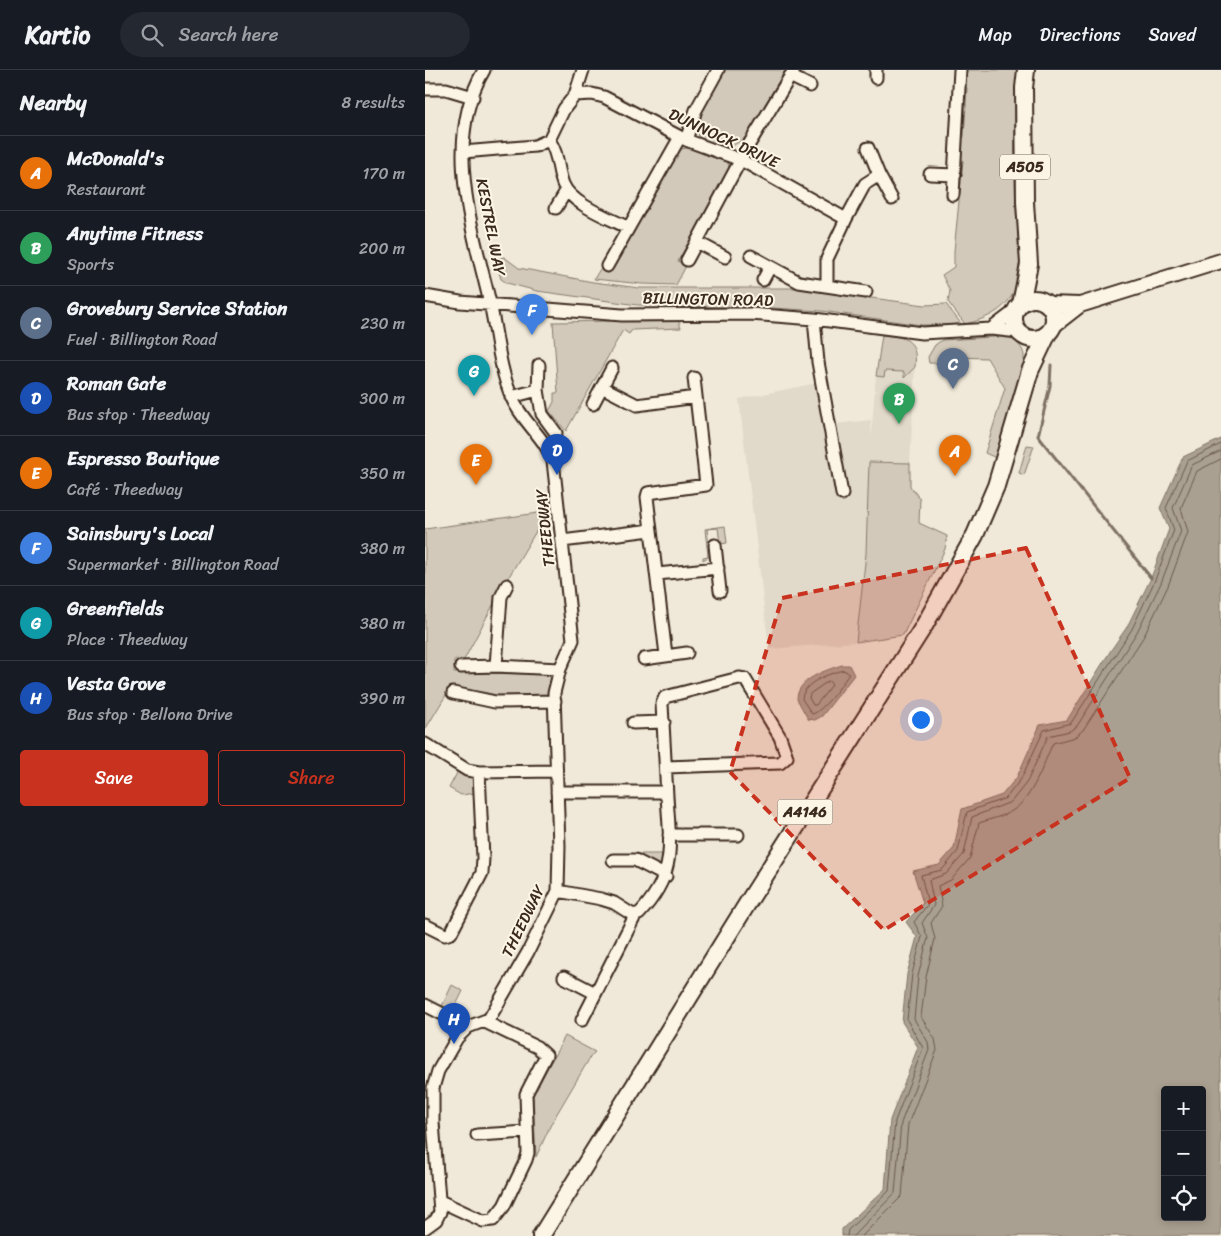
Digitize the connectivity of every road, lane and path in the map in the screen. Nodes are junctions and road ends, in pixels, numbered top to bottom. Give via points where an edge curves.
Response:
1 (484, 70) edge
2 (583, 70) edge
3 (718, 70) edge
4 (960, 70) edge
5 (1026, 70) edge
6 (792, 73) edge
7 (810, 86) dead end
8 (425, 89) edge
9 (575, 95) junction
10 (473, 97) junction
11 (683, 138) junction
12 (549, 140) junction
13 (868, 148) dead end
14 (463, 152) junction
15 (741, 160) junction
16 (930, 174) dead end
17 (879, 175) junction
18 (955, 175) junction
19 (566, 191) junction
20 (953, 195) dead end
21 (892, 199) dead end
22 (556, 208) dead end
23 (846, 219) junction
24 (627, 227) junction
25 (697, 242) junction
26 (751, 256) dead end
27 (725, 257) dead end
28 (687, 260) dead end
29 (1221, 261) edge
30 (1029, 264) junction
31 (607, 266) dead end
32 (770, 267) junction
33 (763, 280) dead end
34 (827, 286) junction
35 (866, 292) dead end
36 (425, 296) edge
37 (490, 303) junction
38 (1047, 303) junction
39 (1080, 305) junction
40 (1019, 307) junction
41 (814, 319) junction
42 (991, 329) junction
43 (1050, 330) junction
44 (1022, 334) junction
45 (539, 365) dead end
46 (612, 368) dead end
47 (1030, 370) junction
48 (694, 378) dead end
49 (602, 387) junction
50 (538, 390) junction
51 (511, 397) junction
52 (696, 398) junction
53 (593, 404) dead end
54 (556, 433) dead end
55 (842, 494) dead end
56 (651, 530) junction
57 (563, 541) junction
58 (715, 546) dead end
59 (718, 568) junction
60 (657, 574) junction
61 (507, 584) dead end
62 (720, 591) dead end
63 (687, 653) dead end
64 (666, 655) junction
65 (645, 659) dead end
66 (496, 666) junction
67 (461, 667) dead end
68 (560, 669) junction
69 (453, 693) dead end
70 (555, 701) junction
71 (664, 722) junction
72 (633, 723) dead end
73 (425, 744) edge
74 (667, 767) junction
75 (557, 771) junction
76 (479, 772) junction
77 (557, 792) junction
78 (667, 796) junction
79 (669, 835) junction
80 (738, 835) dead end
81 (613, 860) dead end
82 (666, 876) junction
83 (558, 890) junction
84 (636, 914) junction
85 (425, 925) edge
86 (563, 977) dead end
87 (595, 993) junction
88 (425, 1005) edge
89 (582, 1020) dead end
90 (485, 1022) junction
91 (468, 1027) junction
92 (429, 1088) edge
93 (527, 1132) junction
94 (477, 1135) dead end
95 (440, 1201) junction
96 (428, 1231) edge
97 (541, 1236) edge

1 - 10 street, KESTREL WAY
2 - 9 street
3 - 11 street
4 - 18 street
5 - 30 highway, A505 via 1025,202
6 - 7 street
6 - 15 street
8 - 10 street via 446,89
9 - 11 street, DUNNOCK DRIVE via 604,97
9 - 12 street via 564,109
10 - 14 street, KESTREL WAY
11 - 15 street, DUNNOCK DRIVE
11 - 24 street
12 - 14 street via 535,146
12 - 19 street via 555,149
13 - 17 street
14 - 37 street, KESTREL WAY via 468,212
15 - 23 street, DUNNOCK DRIVE
15 - 25 street
16 - 18 street
17 - 21 street
17 - 23 street via 865,184
18 - 20 street
19 - 22 street
19 - 24 street via 571,197
23 - 34 street via 827,258
24 - 31 street
25 - 27 street
25 - 28 street
26 - 32 street
29 - 39 main road
30 - 38 highway, A505
30 - 40 highway, A505
32 - 33 street
32 - 34 street via 799,282
34 - 35 street
36 - 37 street, BILLINGTON ROAD
37 - 41 street, BILLINGTON ROAD via 622,315 750,314
37 - 51 street, THEEDWAY
38 - 39 main road
38 - 40 highway via 1033,298
38 - 43 highway via 1054,314
39 - 43 main road
40 - 42 street
40 - 44 highway via 1014,321
41 - 42 street, BILLINGTON ROAD via 922,333
41 - 55 street
42 - 44 street, BILLINGTON ROAD
43 - 44 highway via 1037,339
43 - 47 highway, A4146
44 - 47 highway, A4146
45 - 50 street
46 - 49 street
47 - 97 highway, A4146 via 996,486 966,551 920,631
48 - 52 street
49 - 52 street via 637,405
49 - 53 street
50 - 51 street
50 - 54 street via 542,414
51 - 57 street, THEEDWAY via 551,453
52 - 56 street via 706,485 648,493
56 - 57 street
56 - 60 street
57 - 68 street, THEEDWAY via 573,640
58 - 59 street
59 - 60 street
59 - 62 street
60 - 64 street
61 - 66 street via 501,597
63 - 64 street
64 - 65 street
66 - 67 street
66 - 68 street
68 - 70 street, THEEDWAY
69 - 70 street via 495,702
70 - 75 street, THEEDWAY
71 - 72 street
71 - 74 street
71 - 74 street via 662,704 665,697 745,679 780,736 787,757 780,763
73 - 76 street via 467,770
74 - 78 street
75 - 76 street
75 - 77 street, THEEDWAY
76 - 85 street via 481,873 451,933 445,934
77 - 78 street via 648,790
77 - 83 street, THEEDWAY
78 - 79 street
79 - 80 street
79 - 82 street via 670,859
81 - 82 street via 635,860
82 - 84 street via 645,908
83 - 84 street via 601,899
83 - 90 street, THEEDWAY via 523,960
84 - 87 street
86 - 87 street
87 - 89 street
88 - 91 street
90 - 91 street
90 - 93 street via 537,1047 546,1055 526,1094
91 - 92 street via 457,1038
92 - 95 street
93 - 94 street
93 - 95 street via 526,1160 498,1217 483,1221
95 - 96 street via 436,1220

